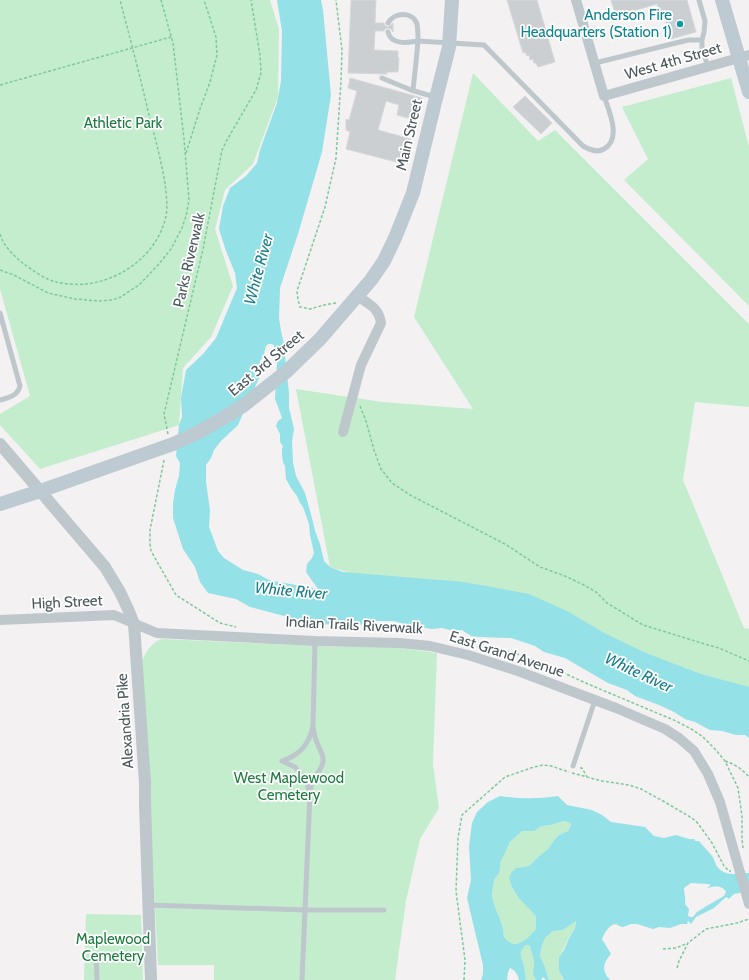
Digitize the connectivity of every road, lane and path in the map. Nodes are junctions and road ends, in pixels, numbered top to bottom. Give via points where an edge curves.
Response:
1 (120, 0) edge
2 (162, 0) edge
3 (204, 0) edge
4 (251, 0) edge
5 (336, 0) edge
6 (452, 0) edge
7 (576, 0) edge
8 (699, 0) edge
9 (722, 0) edge
10 (388, 23) dead end
11 (388, 32) dead end
12 (171, 37) junction
13 (702, 40) junction
14 (418, 41) junction
15 (450, 43) junction
16 (132, 48) junction
17 (744, 56) edge
18 (595, 63) junction
19 (708, 66) junction
20 (382, 78) dead end
21 (0, 85) edge
22 (413, 90) junction
23 (749, 92) edge
24 (604, 96) junction
25 (436, 97) junction
26 (185, 155) junction
27 (0, 234) edge
28 (0, 270) edge
29 (376, 272) joint
30 (357, 296) junction
31 (336, 304) dead end
32 (0, 313) edge
33 (353, 397) junction
34 (0, 400) edge
35 (343, 432) dead end
36 (169, 435) dead end
37 (0, 444) edge
38 (159, 454) junction
39 (40, 491) junction
40 (0, 504) edge
41 (0, 620) edge
42 (134, 624) junction
43 (237, 628) dead end
44 (315, 640) junction
45 (467, 645) dead end
46 (749, 661) edge
47 (596, 700) junction
48 (313, 725) junction
49 (725, 761) junction
50 (573, 766) joint
51 (587, 777) junction
52 (749, 778) edge
53 (310, 793) junction
54 (740, 855) junction
55 (733, 872) dead end
56 (749, 904) edge
57 (149, 905) junction
58 (305, 910) junction
59 (384, 910) dead end
60 (749, 920) edge
61 (688, 943) junction
62 (663, 949) dead end
63 (96, 954) dead end
64 (677, 968) dead end
65 (97, 980) edge
66 (152, 980) edge
67 (302, 980) edge
68 (464, 980) edge

1 - 16 path
2 - 12 path
3 - 26 path via 216,37 217,55
4 - 36 path, Parks Riverwalk via 261,73 256,90 222,150 203,249 164,414
5 - 31 path via 342,50 336,158 325,207 297,291 300,307 310,309 324,304
6 - 15 main road, Main Street
7 - 18 street
8 - 13 lane via 705,21
9 - 17 main road
10 - 14 lane via 396,15 412,17 417,24
11 - 14 lane via 393,40 407,43
12 - 16 path
12 - 26 path
13 - 18 lane via 688,40
13 - 19 lane
14 - 15 lane
14 - 22 lane
15 - 24 lane via 484,45 583,146 591,150 601,151 607,147 613,133
15 - 25 main road, Main Street
16 - 21 path
16 - 27 path via 161,161 167,197 166,215 159,236 137,263 108,279 84,285 55,282 33,271 14,256 2,241
17 - 19 street, West 4th Street
17 - 23 main road
18 - 24 street
19 - 24 street, West 4th Street
20 - 22 lane
22 - 25 lane
25 - 29 main road, Main Street via 413,193 395,238
26 - 28 path via 189,200 182,228 171,250 158,265 139,285 121,297 99,301 48,293
29 - 30 main road, East 3rd Street
30 - 33 street via 374,307 380,316 381,324 361,365
30 - 38 main road, East 3rd Street via 320,339 286,372 244,405
32 - 34 lane via 20,386 14,395
33 - 35 street
33 - 46 path via 359,403 381,469 392,483 410,495 505,544 540,566 584,585 643,625 719,648
37 - 39 street, Alexandria Pike
38 - 39 main road, East 3rd Street
38 - 43 path via 150,530 151,551 176,595 220,623
39 - 40 main road, East 3rd Street
39 - 42 street, Alexandria Pike via 105,567 120,592
41 - 42 street, High Street via 114,615
42 - 44 street, East Grand Avenue via 157,633
42 - 57 street, Alexandria Pike via 145,783
44 - 47 street, East Grand Avenue via 430,646 518,671
44 - 48 lane
45 - 49 path via 512,652 676,721 703,737
47 - 50 lane
47 - 54 street, East Grand Avenue via 665,729 694,751 708,774
48 - 53 lane via 323,764 312,782
48 - 53 lane via 312,734 300,752 282,761 295,767 306,780
49 - 52 path via 738,767
49 - 54 path via 738,788 742,816
50 - 51 path via 582,768
51 - 55 path via 641,789 687,815 696,821 724,866
51 - 68 path via 551,766 534,767 505,777 462,816 458,838 456,891 466,960
53 - 58 lane
54 - 56 street, East Grand Avenue
57 - 58 lane
57 - 66 street, Alexandria Pike
58 - 59 lane
58 - 67 lane
60 - 61 path via 706,929
61 - 62 path via 676,948
61 - 64 path
63 - 65 lane

